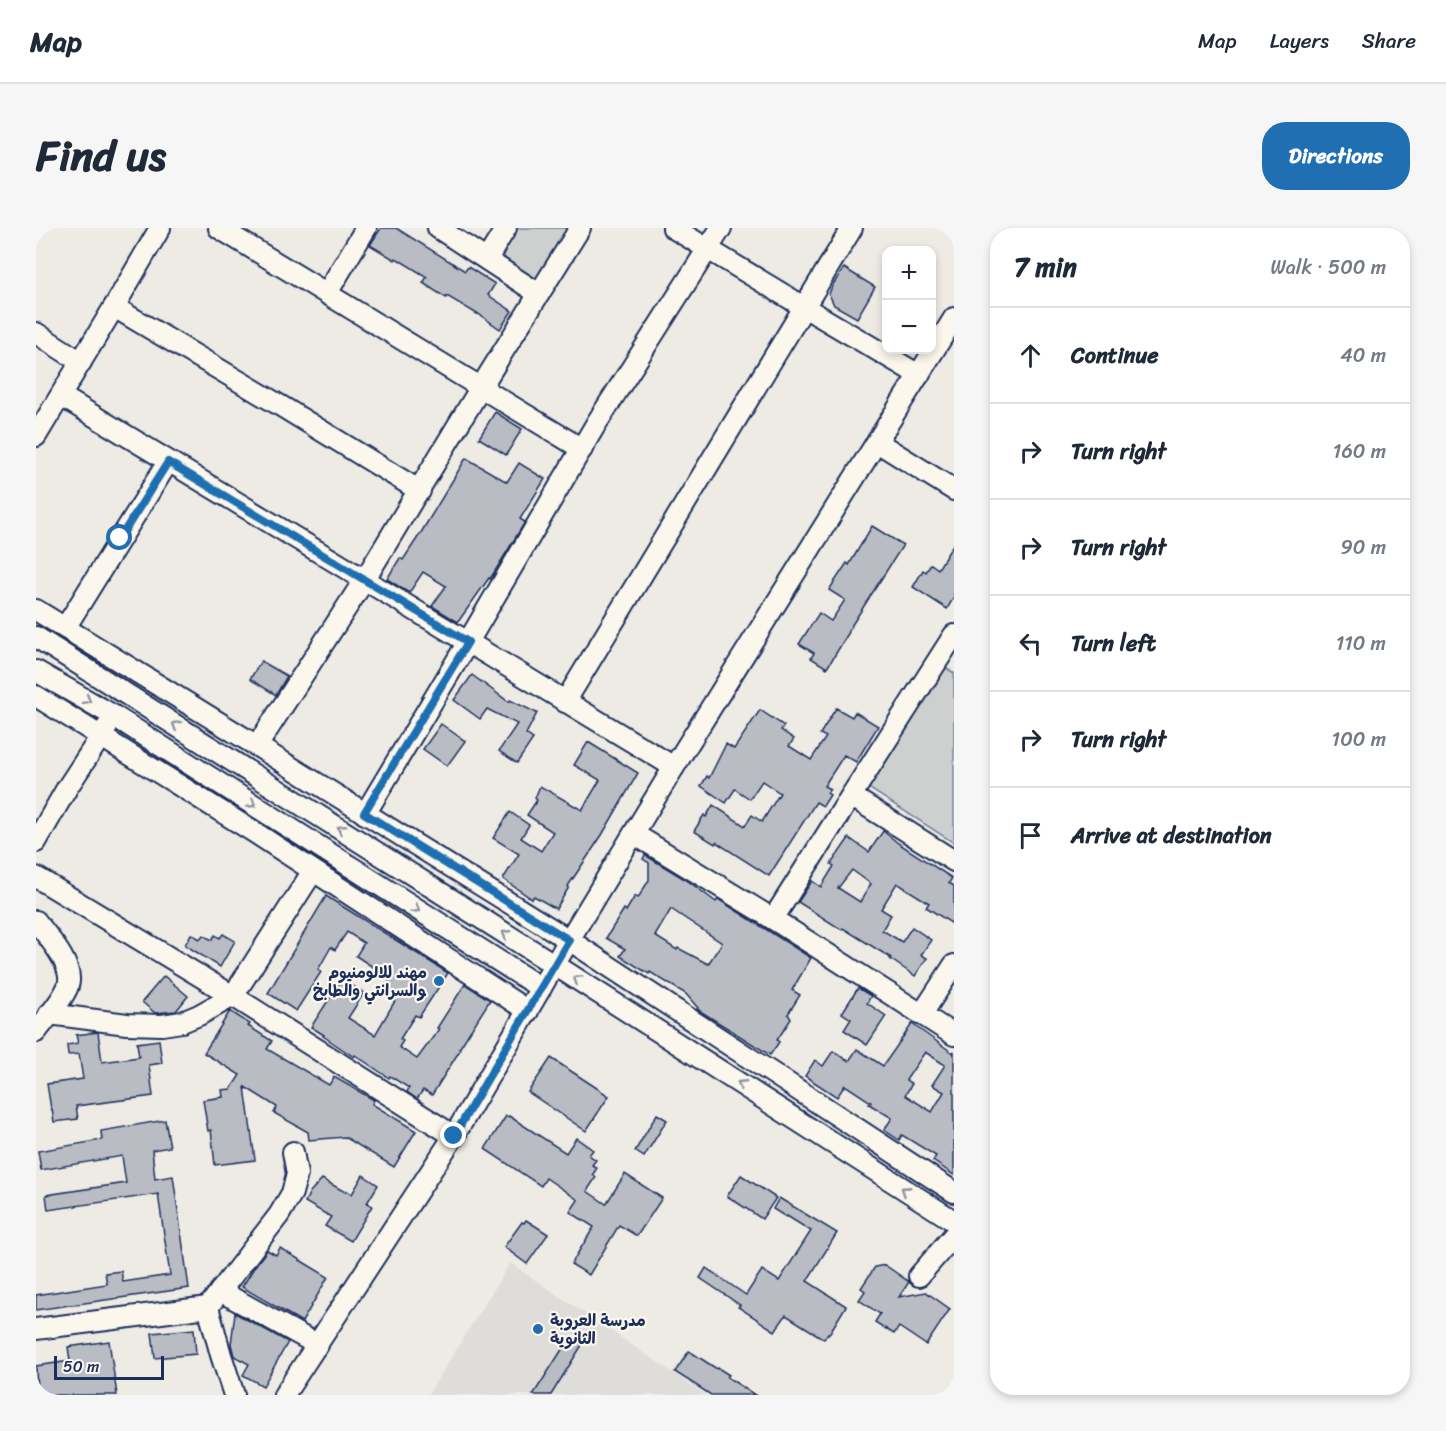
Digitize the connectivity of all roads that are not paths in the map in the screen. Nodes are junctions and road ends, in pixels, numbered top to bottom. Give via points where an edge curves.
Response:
1 (160, 228) edge
2 (219, 228) edge
3 (366, 228) edge
4 (438, 228) edge
5 (506, 228) edge
6 (580, 228) edge
7 (674, 228) edge
8 (721, 228) edge
9 (852, 228) edge
10 (708, 249) junction
11 (487, 259) junction
12 (327, 293) junction
13 (539, 294) junction
14 (114, 307) junction
15 (804, 307) junction
16 (954, 318) edge
17 (36, 333) edge
18 (81, 362) junction
19 (919, 375) junction
20 (481, 387) junction
21 (61, 396) junction
22 (36, 436) edge
23 (877, 442) junction
24 (582, 448) junction
25 (168, 462) junction
26 (954, 490) edge
27 (420, 491) junction
28 (365, 579) junction
29 (36, 610) edge
30 (65, 628) junction
31 (954, 635) edge
32 (36, 637) edge
33 (468, 642) junction
34 (947, 661) edge
35 (36, 671) edge
36 (140, 675) junction
37 (127, 694) junction
38 (36, 696) edge
39 (565, 702) junction
40 (114, 716) junction
41 (101, 736) junction
42 (257, 746) junction
43 (674, 767) junction
44 (851, 796) junction
45 (364, 813) junction
46 (634, 834) junction
47 (36, 842) edge
48 (954, 861) edge
49 (313, 871) junction
50 (36, 877) edge
51 (773, 919) junction
52 (36, 921) edge
53 (569, 940) junction
54 (555, 965) junction
55 (954, 965) edge
56 (541, 988) junction
57 (233, 996) junction
58 (528, 1011) junction
59 (49, 1014) junction
60 (922, 1014) junction
61 (36, 1032) edge
62 (954, 1035) edge
63 (454, 1136) junction
64 (293, 1152) dead end
65 (954, 1192) edge
66 (954, 1221) edge
67 (954, 1235) edge
68 (919, 1276) dead end
69 (220, 1291) junction
70 (208, 1307) junction
71 (36, 1329) edge
72 (318, 1345) junction
73 (234, 1395) edge
74 (284, 1395) edge

1 - 14 street
2 - 12 street
3 - 12 street
4 - 11 street
5 - 11 street
6 - 13 street
7 - 10 street
8 - 10 street
9 - 15 street
10 - 15 street
10 - 24 street
11 - 13 street
12 - 20 street
13 - 20 street
14 - 18 street
14 - 27 street
15 - 19 street
15 - 39 street
16 - 19 street
17 - 18 street
18 - 21 street
19 - 23 street
20 - 24 street
20 - 27 street
21 - 22 street
21 - 25 street
23 - 26 street
23 - 43 street
24 - 33 street
25 - 28 street
25 - 30 street
27 - 28 street
28 - 33 street
28 - 42 street
29 - 30 street
30 - 36 street
31 - 34 street
32 - 37 street
33 - 39 street
33 - 45 street
34 - 44 street
35 -> 40 street
36 - 37 street
36 - 42 street
37 - 40 street
54 -> 37 street
38 - 41 street
39 - 43 street
40 - 41 street
40 -> 56 street
41 - 47 street
41 - 49 street
42 - 45 street
43 - 46 street
44 - 48 street
44 - 51 street
45 - 53 street
46 - 51 street
46 - 53 street
49 - 57 street
49 - 58 street
50 - 57 street
51 - 60 street
52 - 59 street via 69,975 64,994
53 - 54 street
53 - 65 street
54 - 56 street
66 -> 54 street
55 - 60 street
56 - 58 street
57 - 59 street via 182,1022 162,1025
57 - 63 street
58 - 63 street
59 - 61 street
60 - 62 street
63 - 72 street
64 - 69 street via 297,1174 292,1193
67 - 68 street
69 - 70 street
69 - 72 street
70 - 71 street
70 - 73 street
72 - 74 street

